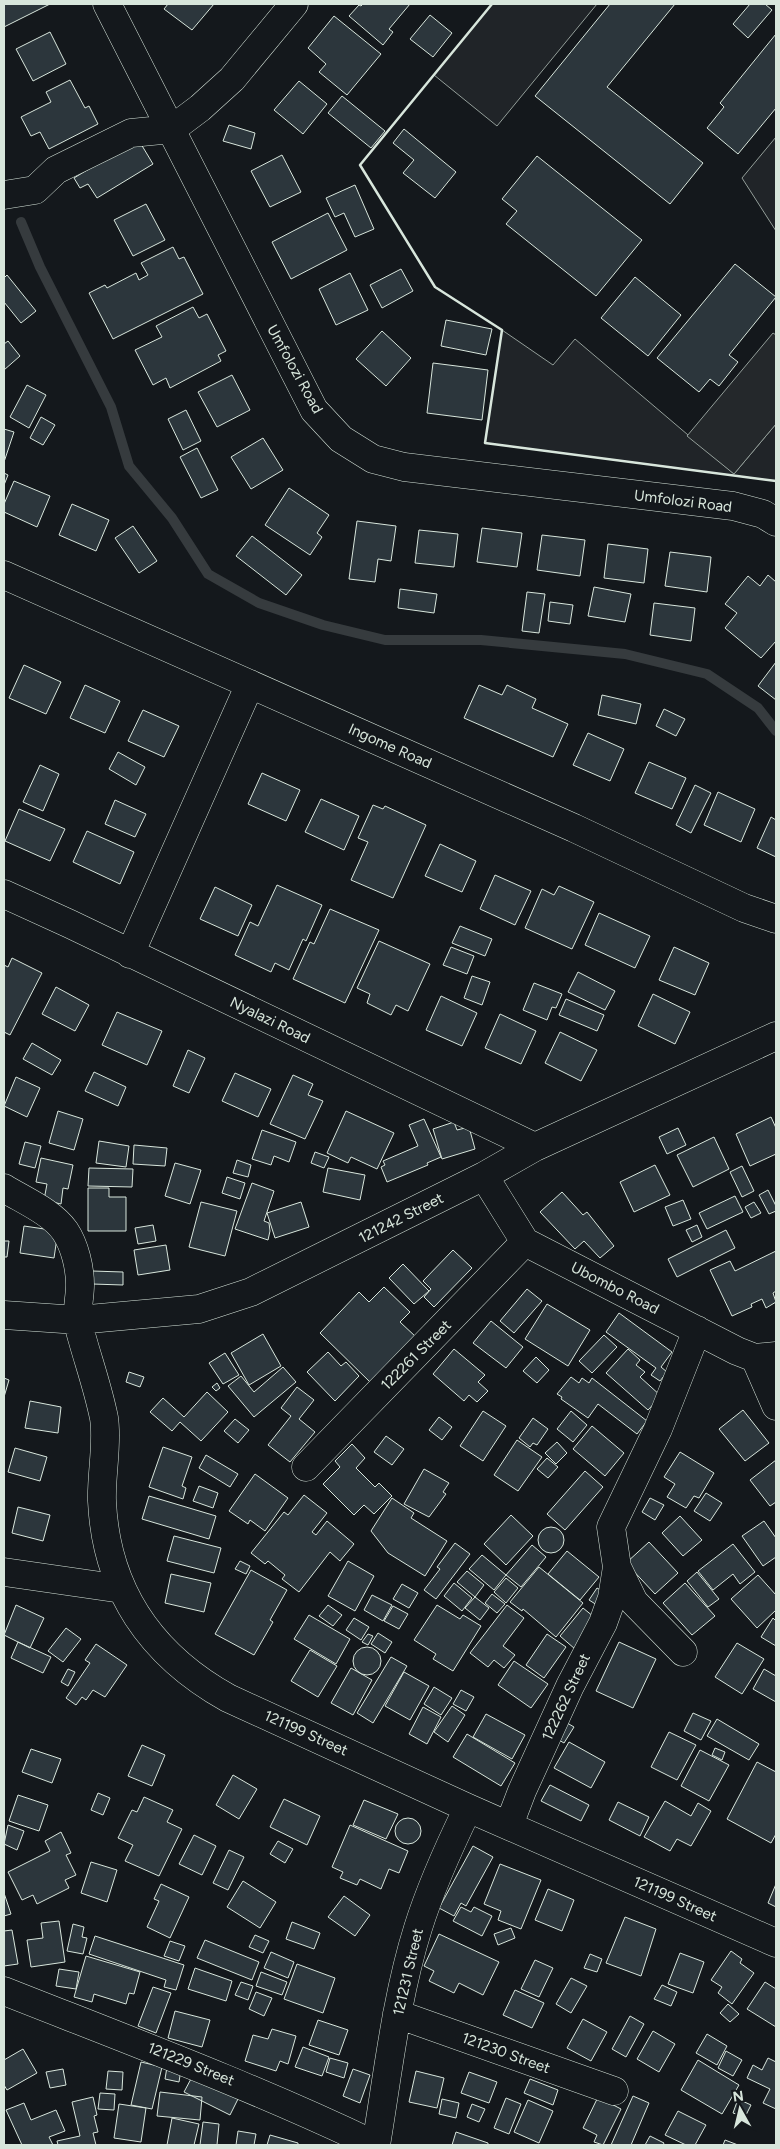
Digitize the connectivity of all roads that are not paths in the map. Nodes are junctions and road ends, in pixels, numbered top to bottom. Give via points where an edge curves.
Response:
1 (107, 4) edge
2 (294, 4) edge
3 (172, 129) junction
4 (4, 195) edge
5 (776, 522) edge
6 (4, 575) edge
7 (250, 684) junction
8 (4, 894) edge
9 (776, 919) edge
10 (130, 954) junction
11 (776, 1036) edge
12 (535, 1147) junction
13 (484, 1176) junction
14 (4, 1188) edge
15 (525, 1242) junction
16 (4, 1315) edge
17 (78, 1320) junction
18 (697, 1330) junction
19 (766, 1357) edge
20 (776, 1406) edge
21 (306, 1467) dead end
22 (616, 1567) junction
23 (4, 1572) edge
24 (122, 1589) junction
25 (683, 1652) dead end
26 (468, 1808) junction
27 (509, 1826) junction
28 (776, 1943) edge
29 (4, 1991) edge
30 (397, 2014) junction
31 (614, 2091) dead end
32 (376, 2145) edge

1 - 3 street, Umfolozi Road
2 - 3 street via 232,79
3 - 4 street via 131,133 56,170 35,190
3 - 5 street, Umfolozi Road via 314,410 341,439 373,459 404,467 733,506 763,514
6 - 7 street, Ingome Road
7 - 9 street, Ingome Road via 574,828 744,908
7 - 10 street
8 - 10 street, Nyalazi Road
10 - 12 street, Nyalazi Road
11 - 12 street, 121242 Street
12 - 13 street, 121242 Street
13 - 15 street
13 - 17 street, 121242 Street via 251,1292 198,1309
14 - 17 street, 121199 Street via 59,1223 73,1245 80,1284
15 - 18 street, Ubombo Road
15 - 21 street, 122261 Street
16 - 17 street, 121242 Street
17 - 24 street, 121199 Street via 104,1420 102,1501 106,1537
18 - 19 street, Ubombo Road
18 - 22 street, 122262 Street via 658,1429 611,1527
19 - 20 street
22 - 25 street, 122262 Street via 634,1602
22 - 27 street, 122262 Street via 612,1598 603,1623 570,1686
23 - 24 street
24 - 26 street, 121199 Street via 157,1645 199,1682
26 - 27 street, 121199 Street
26 - 30 street, 121231 Street via 417,1929
27 - 28 street, 121199 Street
29 - 32 street, 121229 Street via 207,2070
30 - 31 street, 121230 Street
30 - 32 street, 121231 Street

